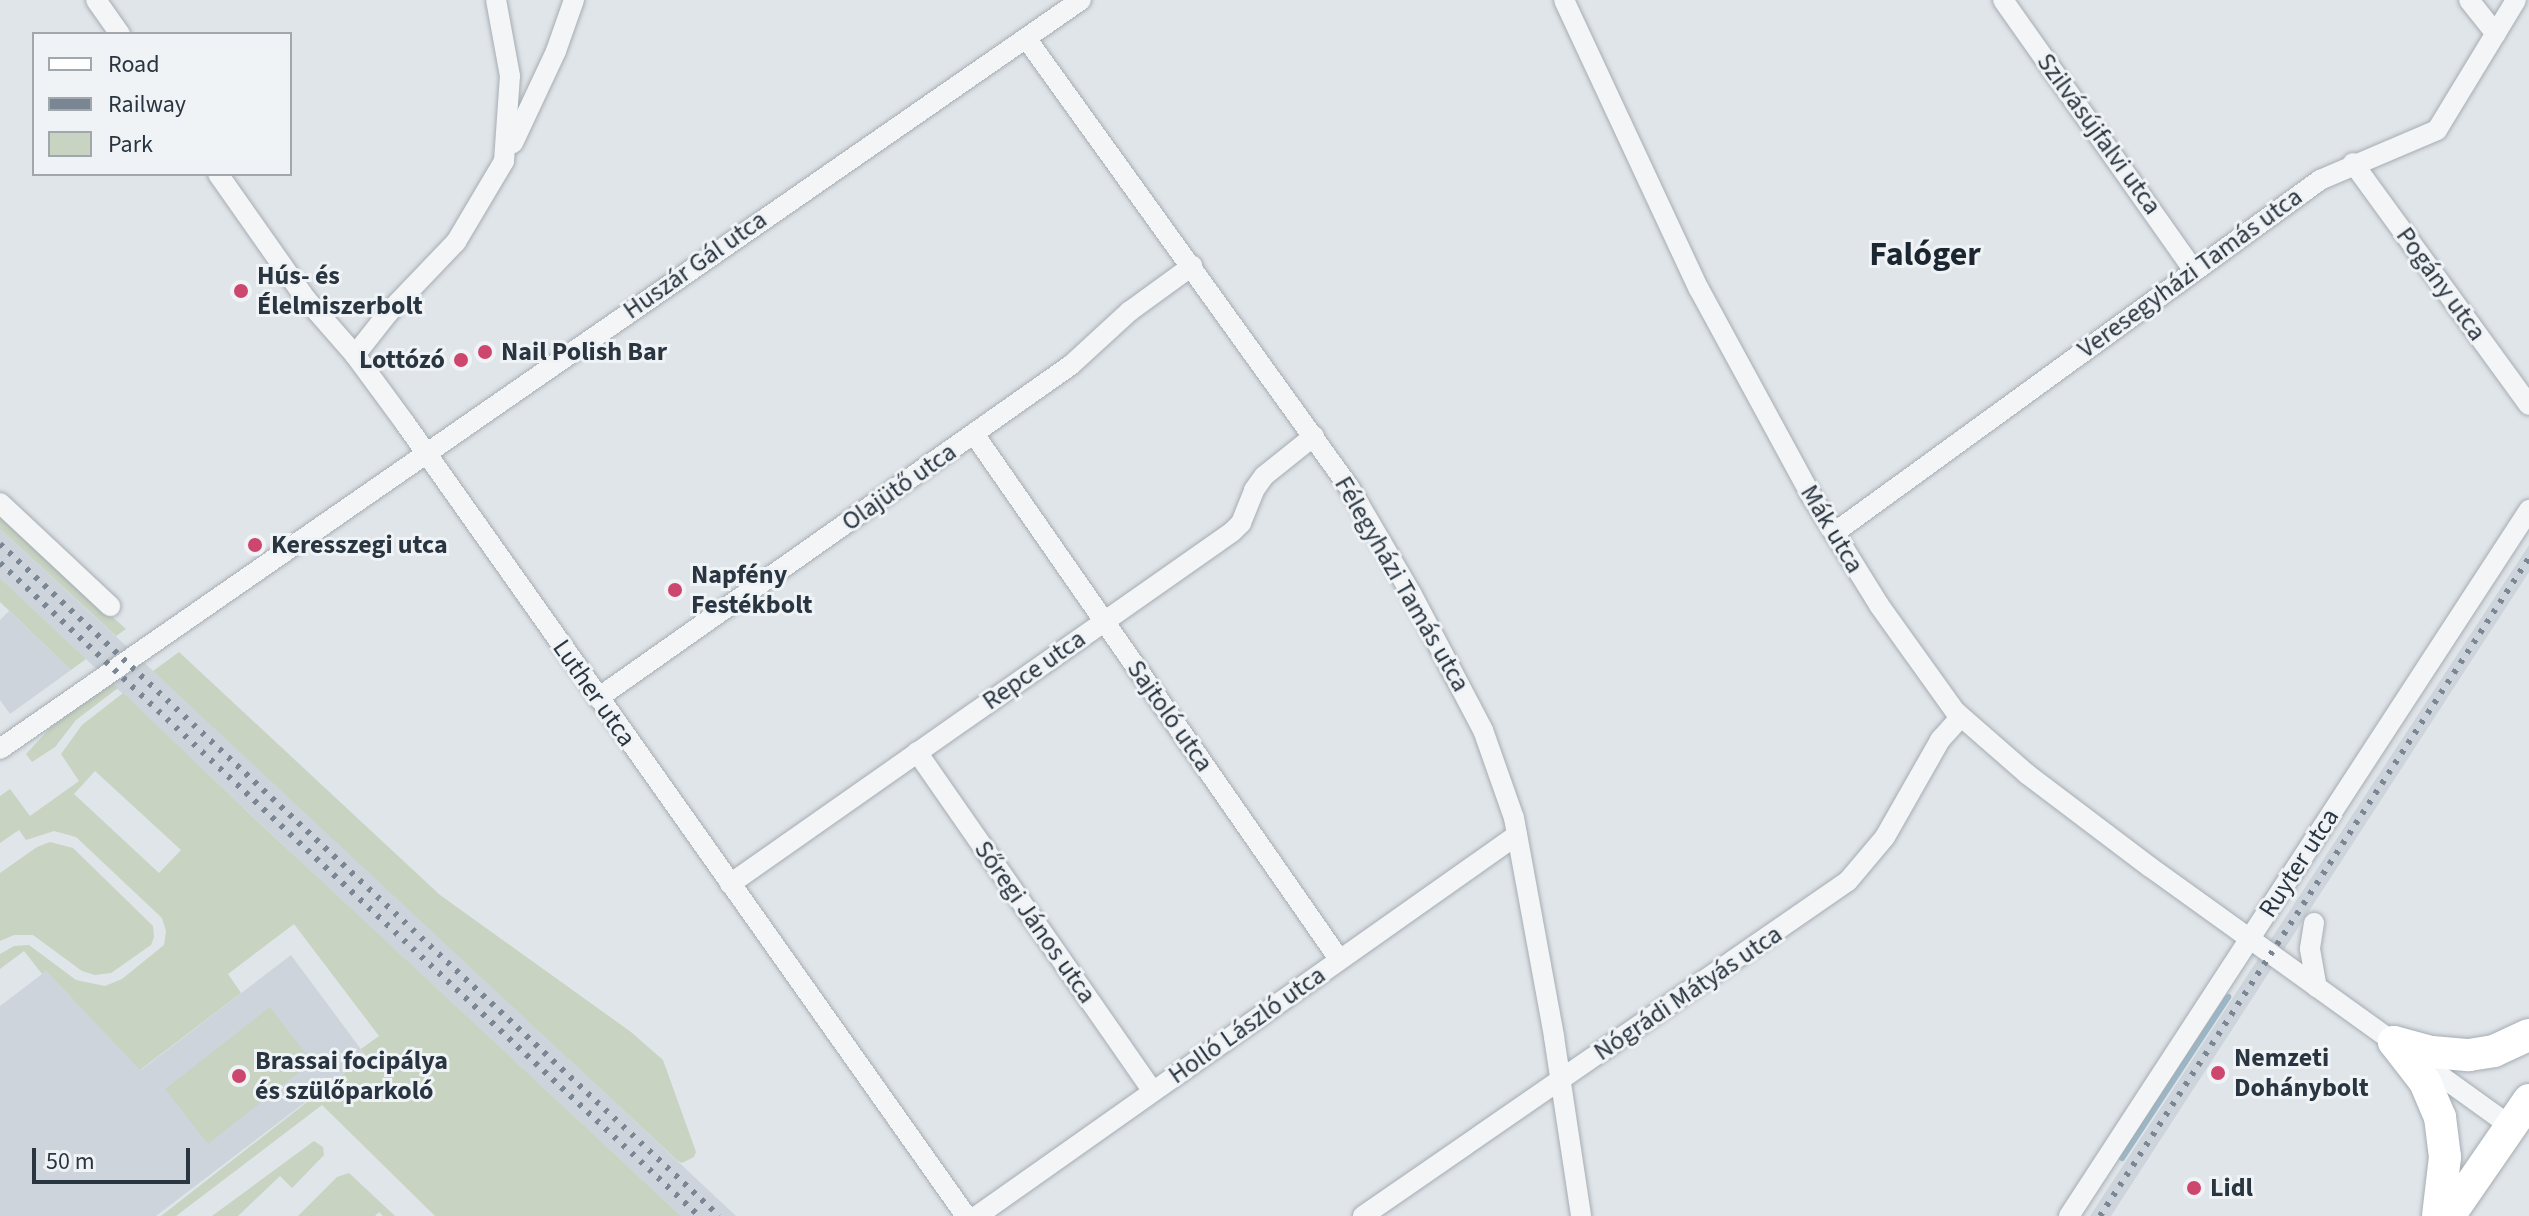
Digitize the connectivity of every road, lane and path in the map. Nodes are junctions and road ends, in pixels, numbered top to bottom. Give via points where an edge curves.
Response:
1 (96, 0) edge
2 (496, 0) edge
3 (574, 0) edge
4 (1081, 0) edge
5 (1564, 0) edge
6 (2003, 0) edge
7 (2469, 0) edge
8 (2516, 0) edge
9 (119, 32) edge
10 (2496, 34) junction
11 (1026, 38) junction
12 (504, 161) junction
13 (2353, 163) junction
14 (219, 176) edge
15 (1192, 266) junction
16 (2193, 269) junction
17 (355, 355) junction
18 (2529, 405) edge
19 (974, 434) junction
20 (1314, 436) junction
21 (425, 452) junction
22 (0, 503) edge
23 (2529, 510) edge
24 (1834, 533) junction
25 (110, 606) dead end
26 (1104, 621) junction
27 (598, 698) junction
28 (1961, 717) junction
29 (0, 749) edge
30 (917, 752) junction
31 (1517, 835) junction
32 (730, 884) junction
33 (2314, 923) dead end
34 (2249, 940) junction
35 (1339, 959) junction
36 (2317, 987) junction
37 (2529, 1035) edge
38 (2394, 1042) junction
39 (1561, 1080) junction
40 (1153, 1091) junction
41 (2520, 1113) edge
42 (966, 1216) edge
43 (977, 1216) edge
44 (1363, 1216) edge
45 (1581, 1216) edge
46 (2069, 1216) edge
47 (2438, 1216) edge
48 (2449, 1216) edge

1 - 9 street
2 - 12 street via 510,76
3 - 12 street
4 - 11 street, Huszár Gál utca
5 - 24 street, Mák utca via 1699,289
6 - 16 street, Szilvásújfalvi utca
7 - 10 street
8 - 10 street, Veresegyházi Tamás utca
10 - 13 street, Veresegyházi Tamás utca via 2440,127
11 - 15 street, Félegyházi Tamás utca
11 - 21 street, Huszár Gál utca
12 - 17 street via 456,242
13 - 16 street, Veresegyházi Tamás utca via 2320,180
13 - 18 street, Pogány utca
14 - 17 street, Luther utca via 316,312
15 - 19 street, Olajütő utca via 1130,311 1071,365
15 - 20 street, Félegyházi Tamás utca
16 - 24 street, Veresegyházi Tamás utca
17 - 21 street, Luther utca
19 - 26 street, Sajtoló utca
19 - 27 street, Olajütő utca
20 - 26 street, Repce utca via 1264,476 1237,527
20 - 31 street, Félegyházi Tamás utca via 1377,533 1477,717 1504,784
21 - 27 street, Luther utca
21 - 29 street, Huszár Gál utca
22 - 25 street
23 - 34 street, Ruyter utca
24 - 28 street, Mák utca via 1896,630
26 - 30 street, Repce utca
26 - 35 street, Sajtoló utca
27 - 32 street, Luther utca
28 - 34 street, Mák utca via 2027,774
28 - 39 street, Nógrádi Mátyás utca via 1940,740 1885,837 1857,873
30 - 32 street, Repce utca
30 - 40 street, Sőregi János utca
31 - 35 street, Holló László utca
31 - 39 street, Félegyházi Tamás utca
32 - 42 street, Luther utca
33 - 36 street via 2311,958
34 - 36 street, Mák utca
34 - 46 street, Ruyter utca
35 - 40 street, Holló László utca
36 - 38 street, Mák utca
37 - 38 main road via 2478,1055
38 - 41 street, Mák utca
38 - 47 main road via 2425,1082 2440,1117 2445,1157
39 - 44 street, Nógrádi Mátyás utca
39 - 45 street, Félegyházi Tamás utca
40 - 43 street, Holló László utca
41 - 48 main road

